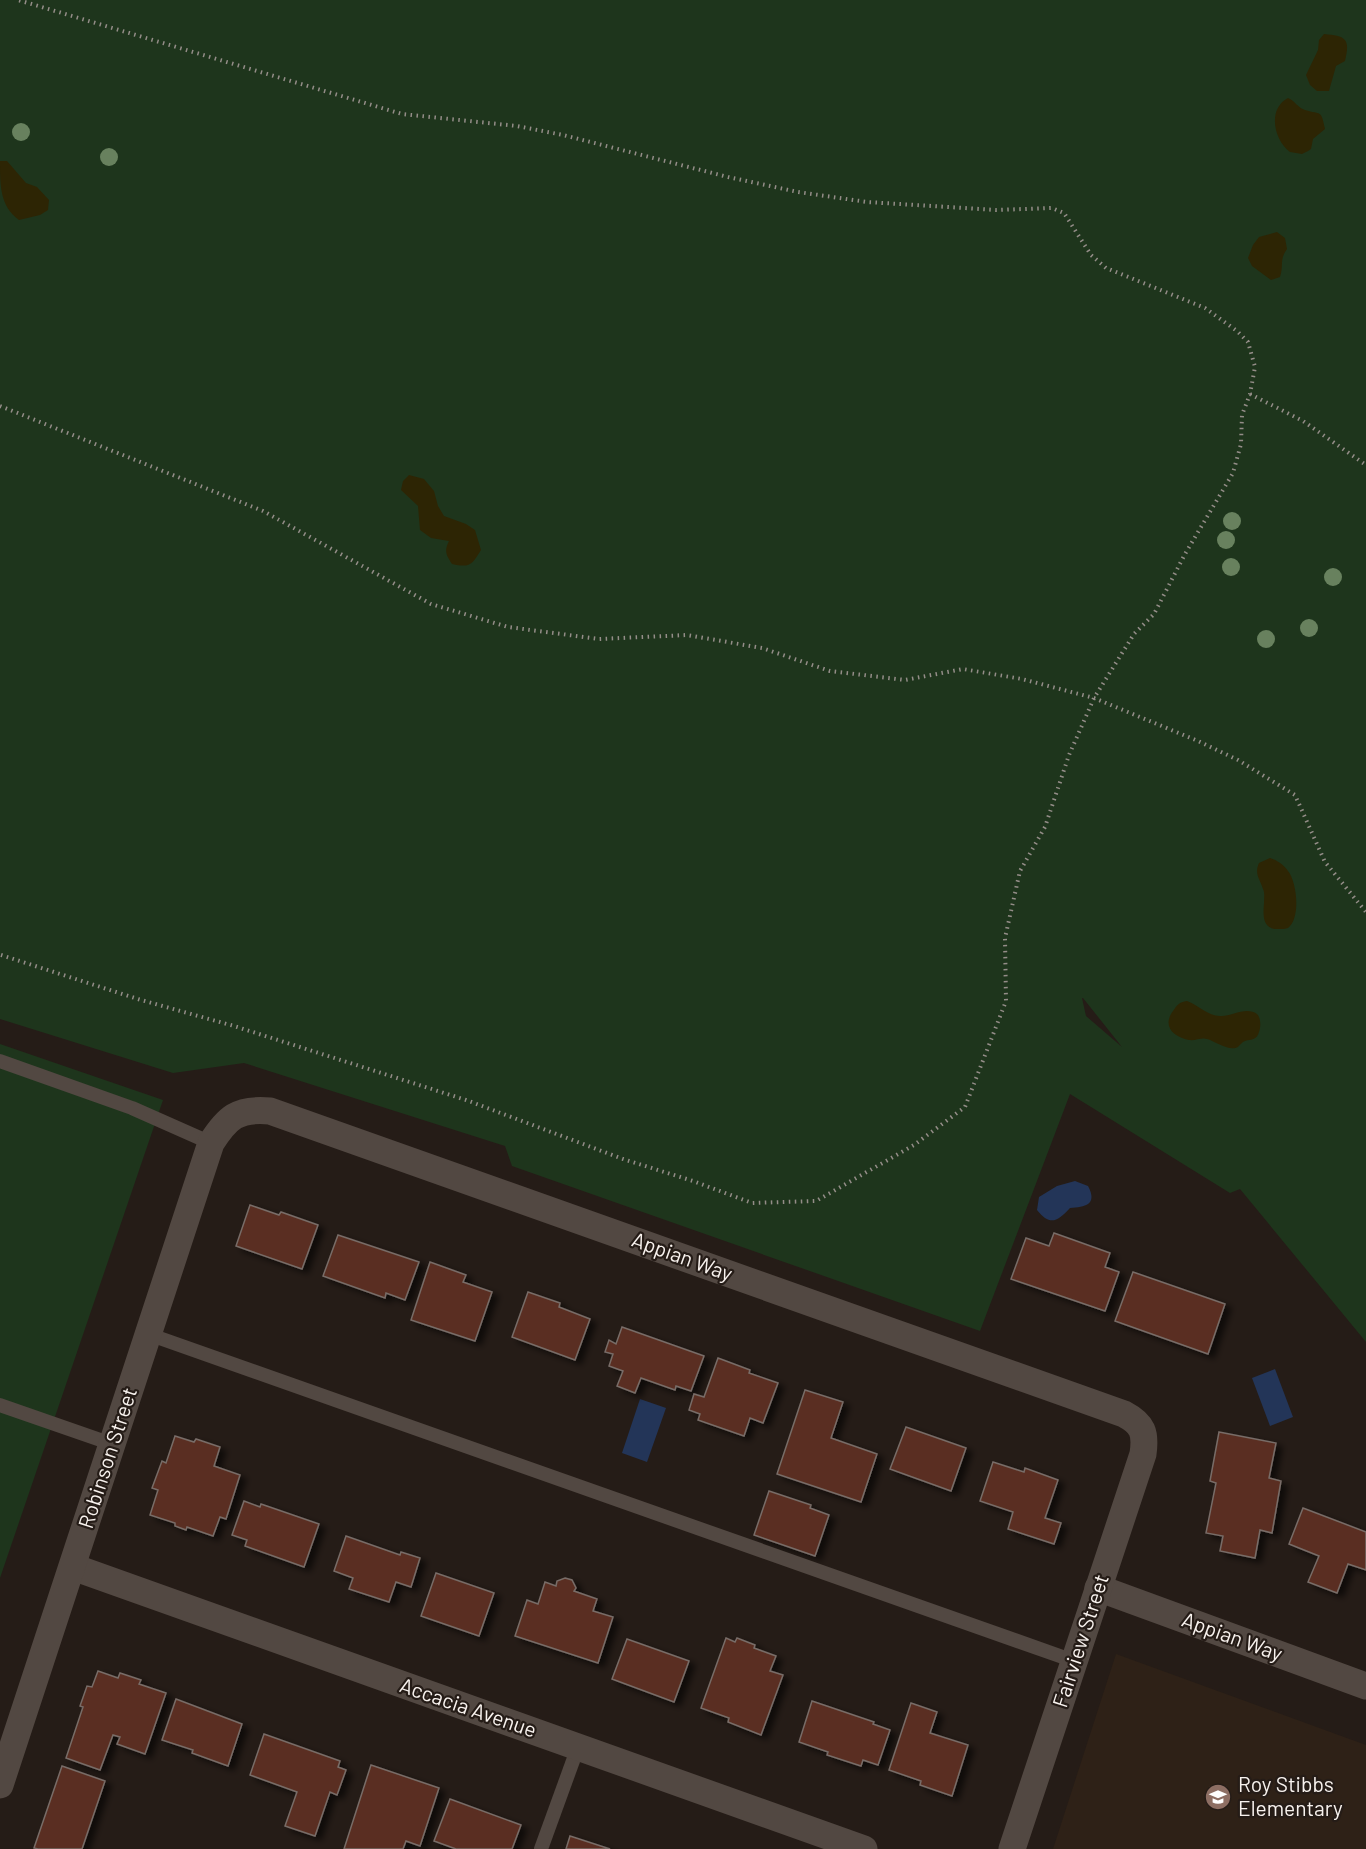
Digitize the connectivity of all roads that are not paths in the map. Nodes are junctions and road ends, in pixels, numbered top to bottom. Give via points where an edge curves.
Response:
1 (0, 1061) edge
2 (214, 1138) junction
3 (148, 1334) junction
4 (0, 1405) edge
5 (1143, 1433) joint
6 (112, 1444) junction
7 (73, 1568) junction
8 (1098, 1588) junction
9 (1074, 1661) junction
10 (1366, 1686) edge
11 (578, 1747) junction
12 (0, 1785) edge
13 (541, 1849) edge
14 (864, 1849) edge
15 (1012, 1849) edge

1 - 2 lane
2 - 3 street, Robinson Street
2 - 5 street, Appian Way via 225,1122 235,1116 252,1110 270,1111 1124,1414 1139,1424
3 - 6 street, Robinson Street
3 - 9 lane
4 - 6 lane
5 - 8 street, Fairview Street via 1143,1454
6 - 7 street, Robinson Street
7 - 11 street, Accacia Avenue
7 - 12 street, Robinson Street
8 - 9 street, Fairview Street
8 - 10 street, Appian Way
9 - 15 street, Fairview Street
11 - 13 lane
11 - 14 street, Accacia Avenue

